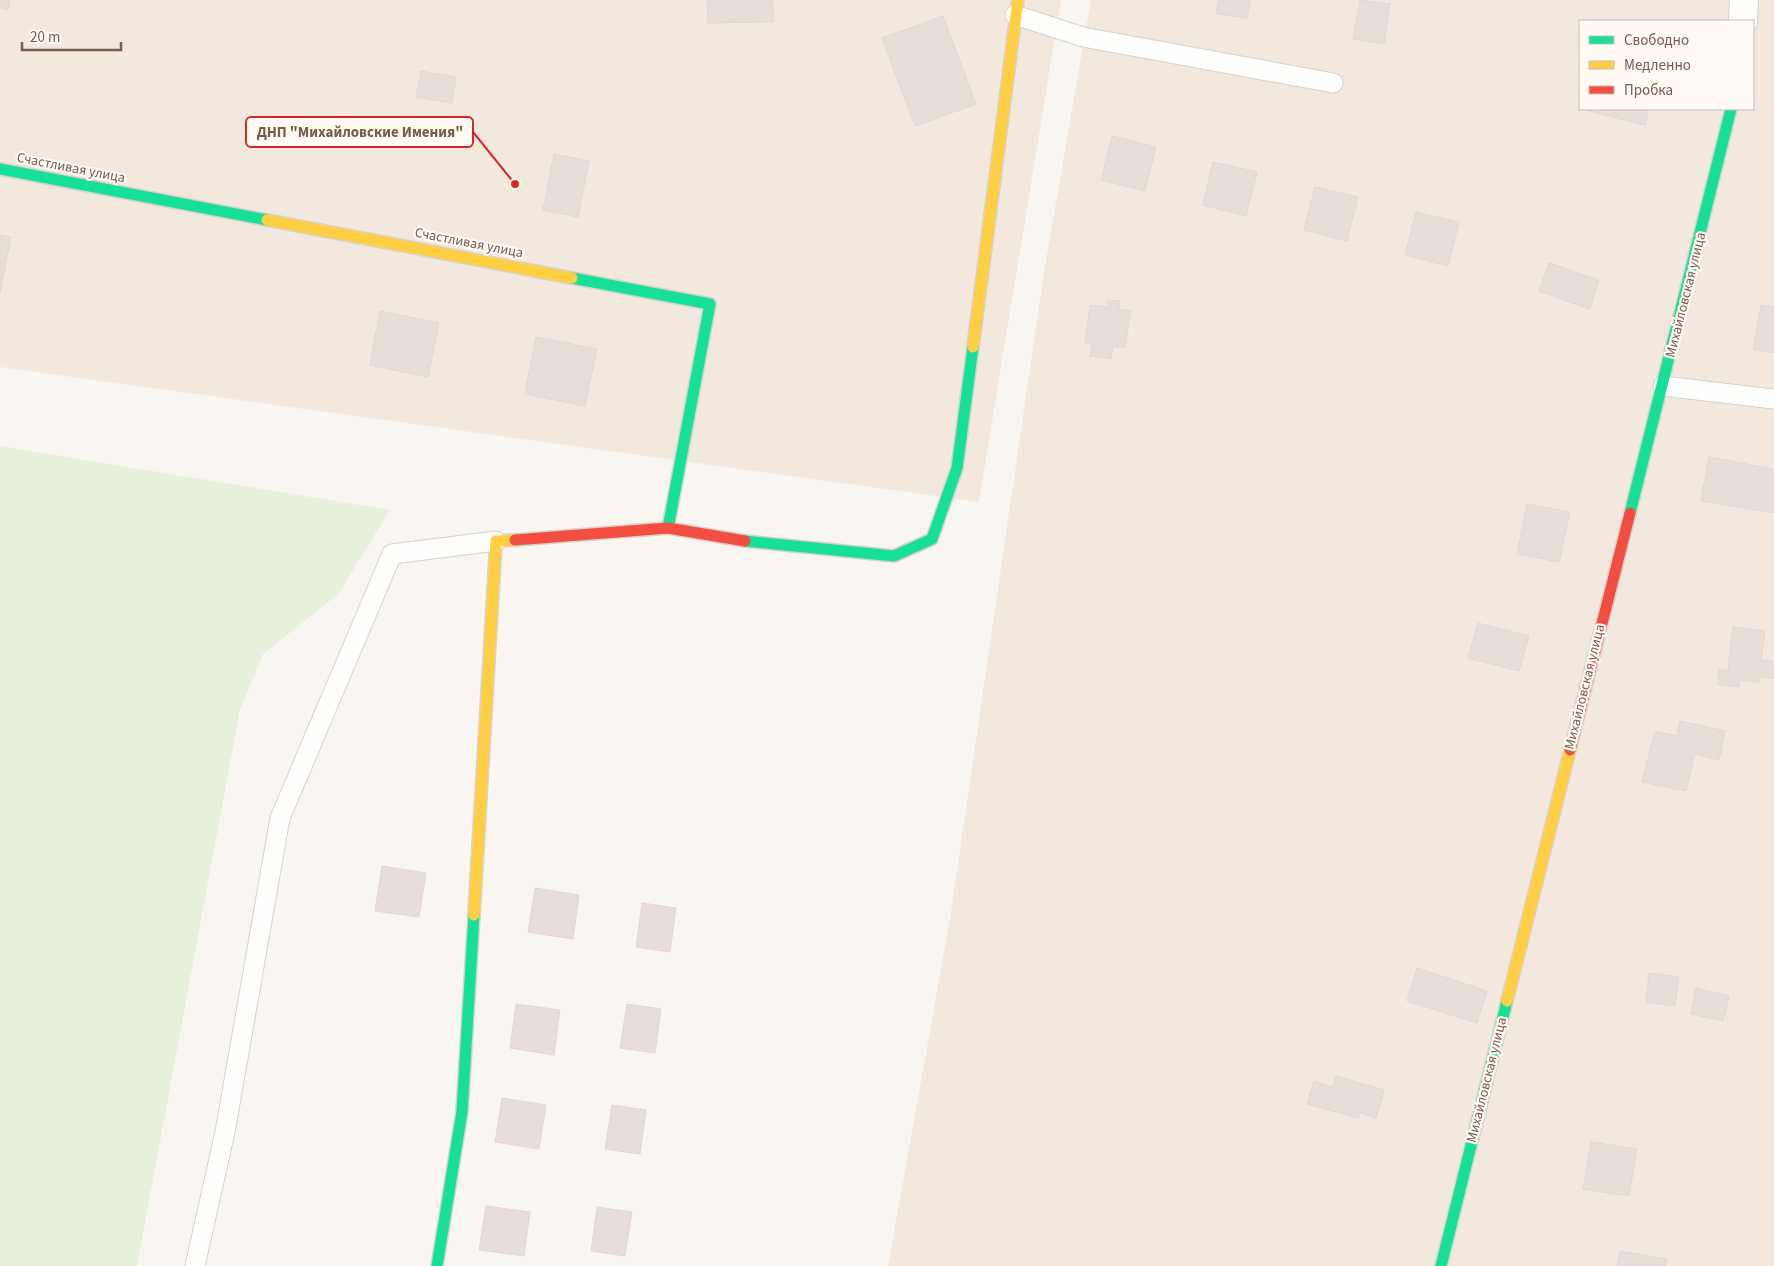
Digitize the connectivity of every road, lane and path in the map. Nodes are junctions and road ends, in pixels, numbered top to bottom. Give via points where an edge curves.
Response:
1 (1744, 0) edge
2 (1017, 8) edge
3 (1743, 20) edge
4 (1333, 83) dead end
5 (1731, 110) edge
6 (0, 169) edge
7 (1663, 386) junction
8 (1774, 399) edge
9 (668, 528) junction
10 (496, 541) junction
11 (195, 1266) edge
12 (436, 1266) edge
13 (1441, 1266) edge

1 - 3 street
2 - 4 lane via 1083,37
2 - 9 street via 958,468 932,539 894,556 728,539
5 - 7 street, Михайловская улица
6 - 9 street, Счастливая улица via 710,304
7 - 8 lane
7 - 13 street, Михайловская улица via 1596,641
9 - 10 street
10 - 11 lane via 392,554 280,818 225,1132
10 - 12 street via 462,1112

